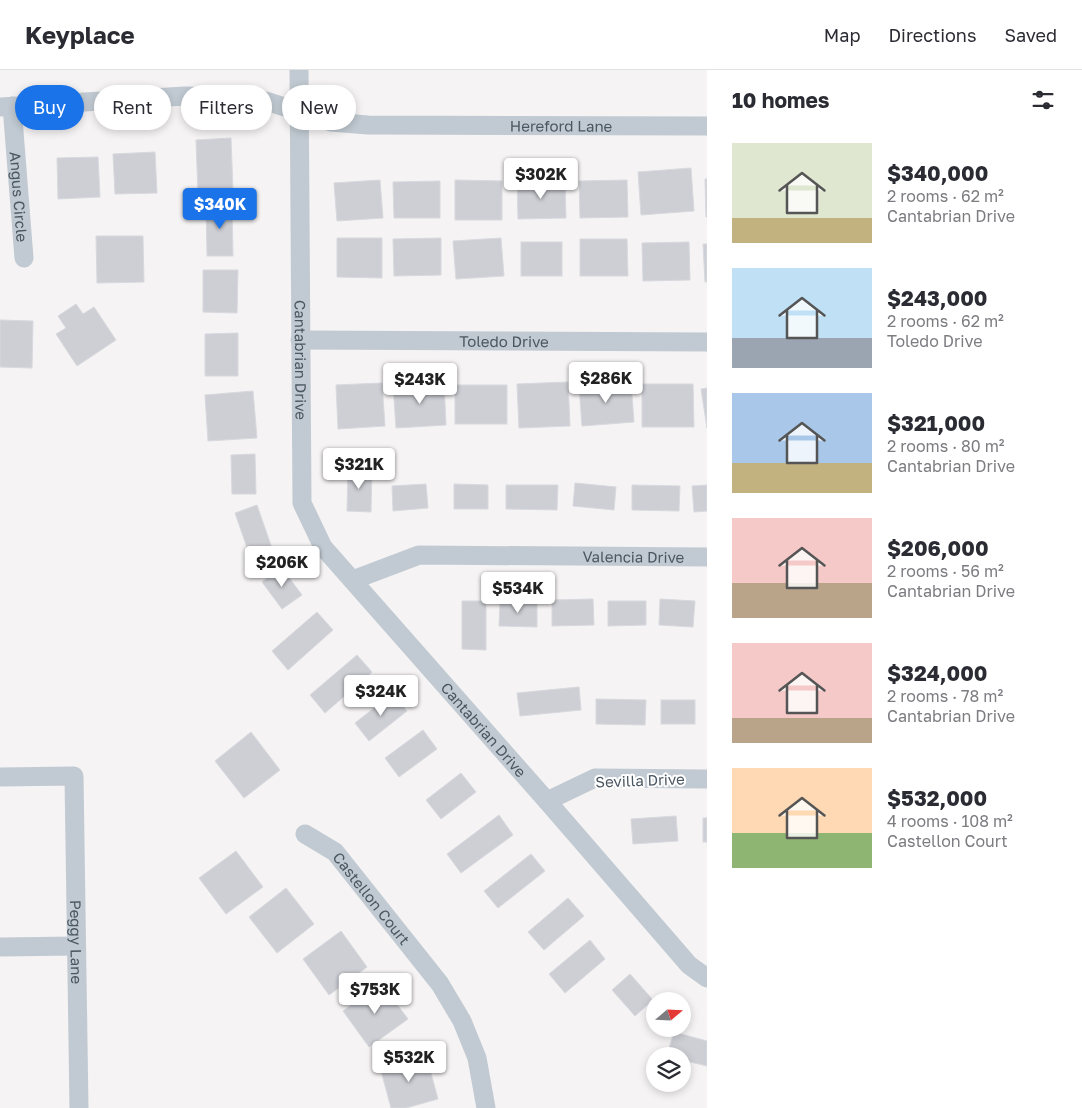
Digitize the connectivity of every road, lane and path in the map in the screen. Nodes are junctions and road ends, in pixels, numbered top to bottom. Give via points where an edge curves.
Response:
1 (299, 70) edge
2 (299, 85) edge
3 (6, 106) edge
4 (282, 107) edge
5 (356, 125) edge
6 (707, 126) edge
7 (300, 130) edge
8 (24, 258) dead end
9 (300, 340) junction
10 (707, 342) edge
11 (707, 557) edge
12 (353, 580) junction
13 (0, 777) edge
14 (707, 779) edge
15 (547, 801) junction
16 (305, 834) dead end
17 (76, 946) junction
18 (0, 947) edge
19 (707, 978) edge
20 (79, 1108) edge
21 (486, 1108) edge

1 - 2 street, Cantabrian Drive
3 - 4 street, Hereford Lane via 186,96 266,101
3 - 8 street, Angus Circle
5 - 6 street, Hereford Lane
7 - 9 street, Cantabrian Drive
9 - 10 street, Toledo Drive
9 - 12 street, Cantabrian Drive via 302,503 323,548
11 - 12 street, Valencia Drive via 419,555
12 - 15 street, Cantabrian Drive
13 - 17 street, Peggy Lane via 74,776
14 - 15 street, Sevilla Drive via 595,778
15 - 19 street, Cantabrian Drive via 689,966
16 - 21 street, Castellon Court via 335,852 440,984 462,1021 477,1058
17 - 18 street
17 - 20 street, Peggy Lane

